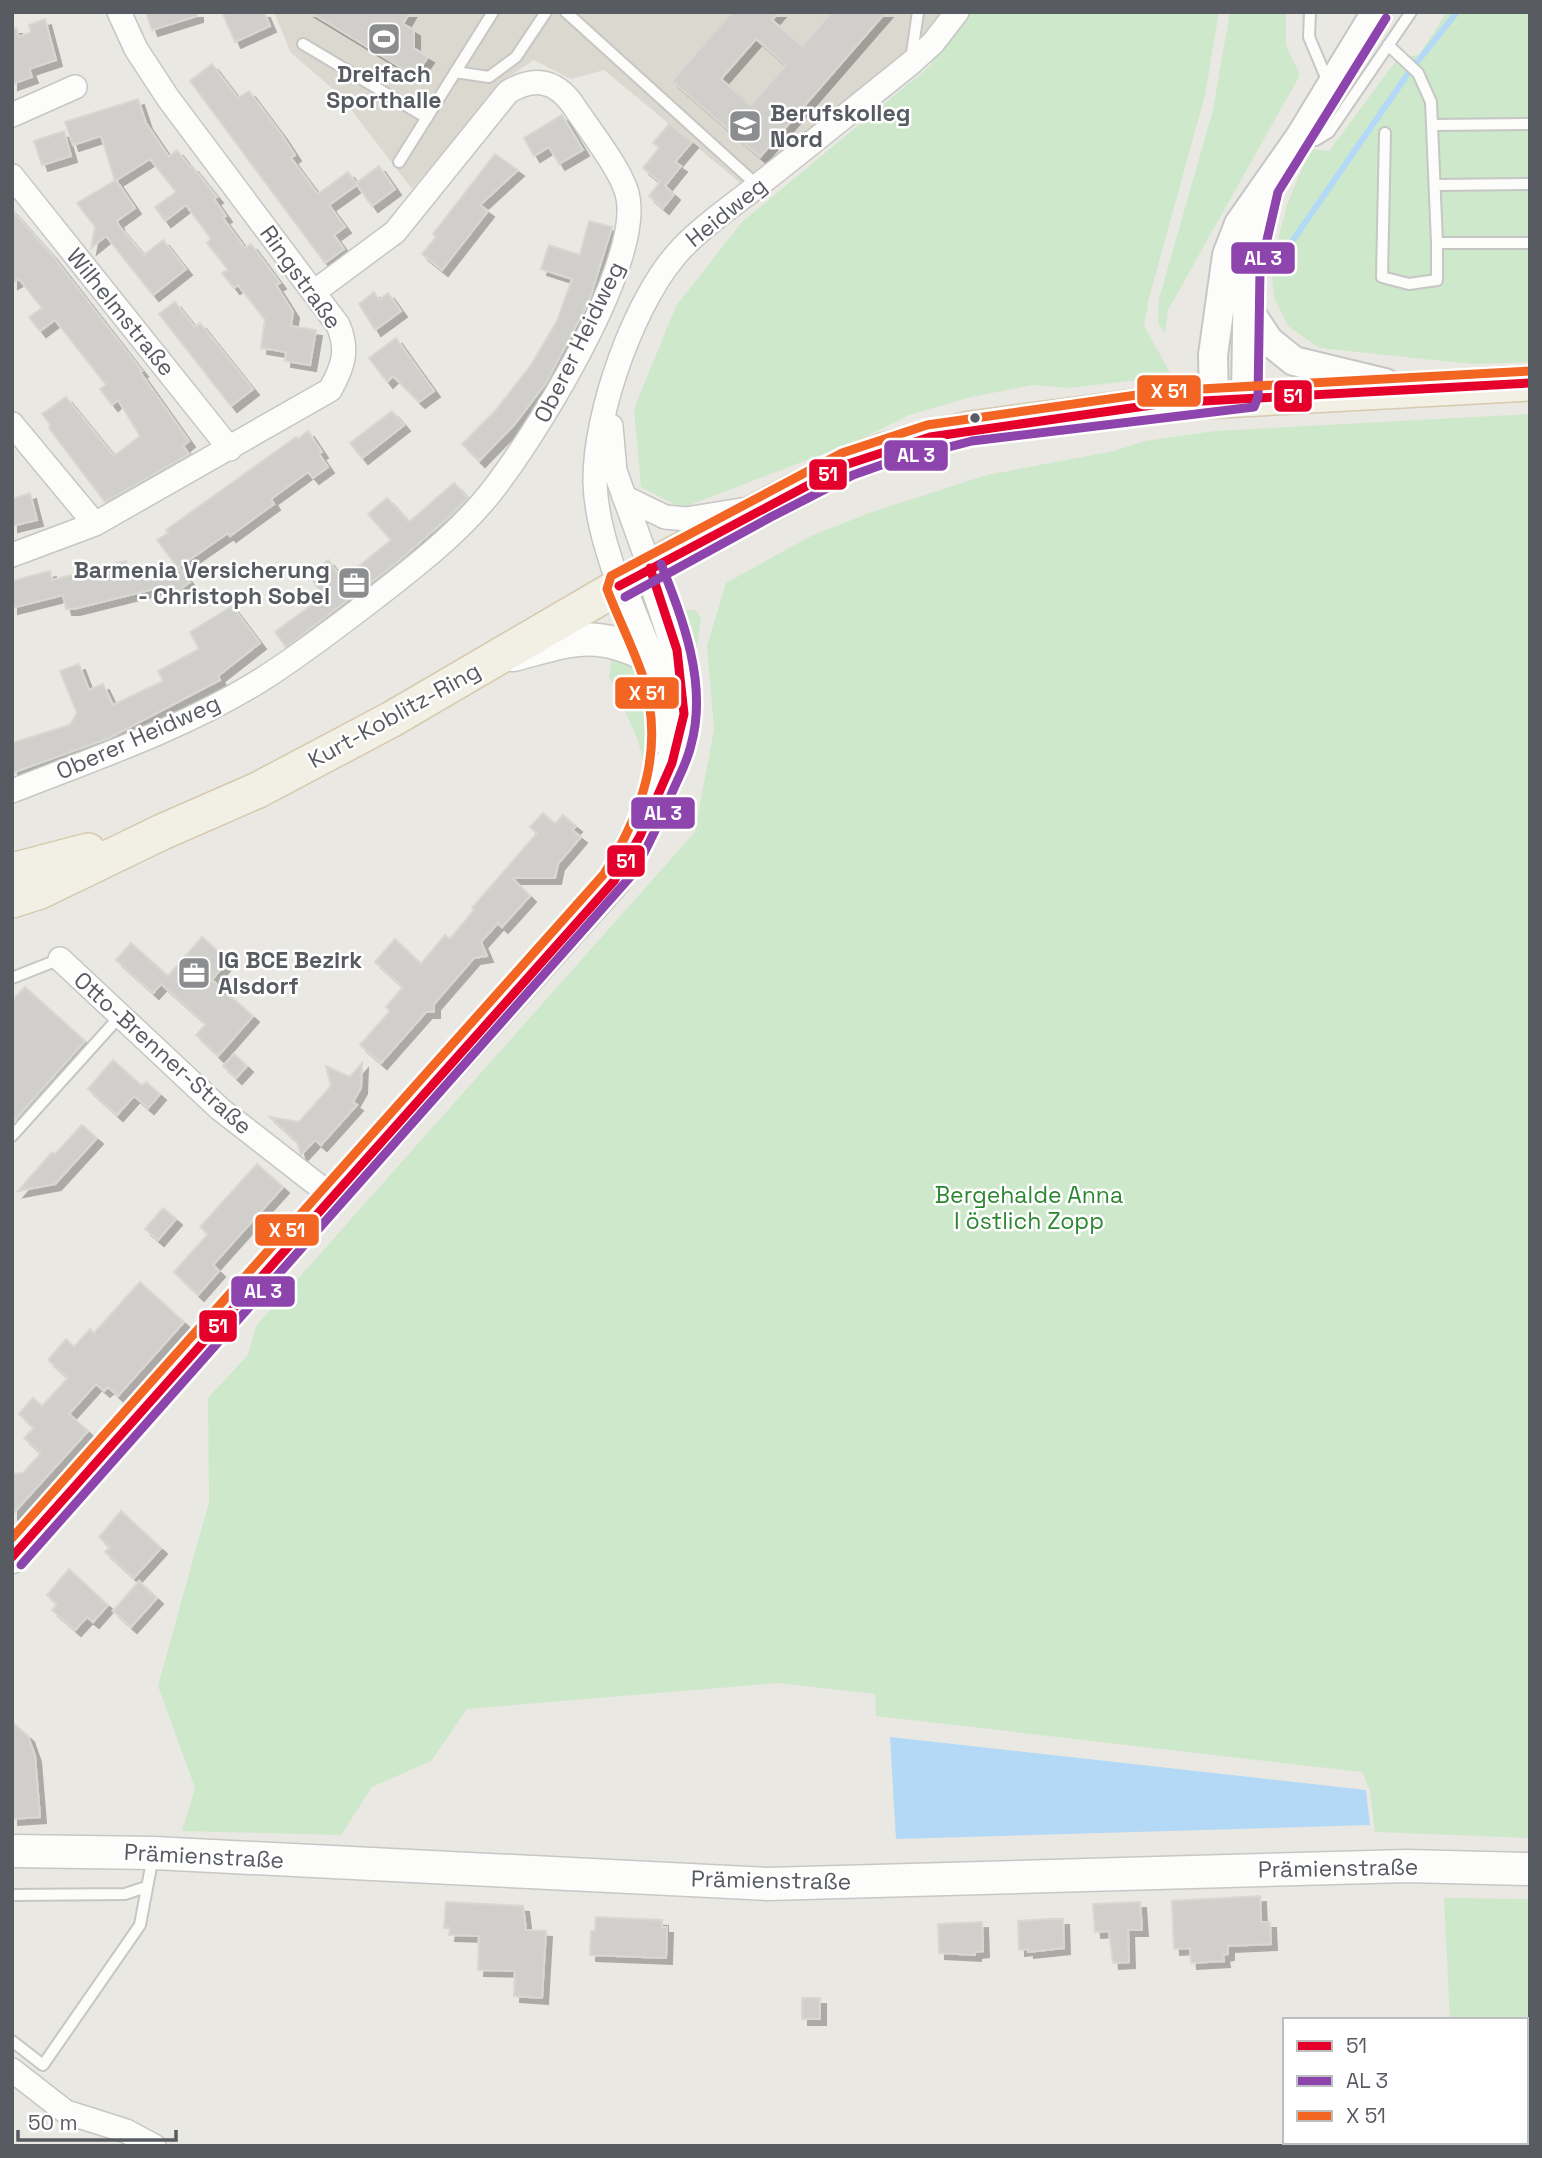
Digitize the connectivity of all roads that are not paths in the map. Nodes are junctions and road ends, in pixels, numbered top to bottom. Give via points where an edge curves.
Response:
1 (119, 12) edge
2 (493, 12) edge
3 (546, 12) edge
4 (566, 12) edge
5 (918, 12) edge
6 (957, 12) edge
7 (1310, 12) edge
8 (1377, 12) edge
9 (1411, 12) edge
10 (303, 44) dead end
11 (1388, 45) junction
12 (911, 63) junction
13 (455, 72) junction
14 (75, 87) dead end
15 (1331, 87) junction
16 (12, 115) edge
17 (426, 118) junction
18 (1530, 124) edge
19 (1434, 125) junction
20 (1385, 133) dead end
21 (1300, 137) junction
22 (399, 162) dead end
23 (12, 176) edge
24 (1530, 184) edge
25 (1436, 185) junction
26 (758, 186) junction
27 (1267, 187) junction
28 (1437, 243) junction
29 (1530, 243) edge
30 (314, 292) junction
31 (1245, 305) junction
32 (1530, 383) edge
33 (1410, 389) junction
34 (610, 395) junction
35 (1230, 398) junction
36 (12, 424) edge
37 (230, 449) junction
38 (624, 497) junction
39 (765, 506) junction
40 (95, 524) junction
41 (12, 555) edge
42 (650, 568) junction
43 (619, 586) junction
44 (648, 656) junction
45 (492, 661) junction
46 (12, 791) edge
47 (660, 791) junction
48 (163, 832) junction
49 (12, 871) edge
50 (12, 900) edge
51 (60, 959) joint
52 (12, 978) edge
53 (121, 1015) junction
54 (12, 1136) edge
55 (333, 1197) junction
56 (12, 1557) edge
57 (12, 1851) edge
58 (154, 1853) junction
59 (1530, 1869) edge
60 (146, 1887) junction
61 (12, 1895) edge
62 (12, 2041) edge
63 (12, 2070) edge
64 (154, 2146) edge

1 - 30 street, Ringstraße via 136,49 168,98
2 - 13 lane
3 - 13 lane via 516,57 489,77
4 - 26 lane
5 - 12 lane
6 - 12 street, Heidweg
7 - 15 lane via 1309,37
8 - 15 street
9 - 11 lane
10 - 17 lane
11 - 19 lane via 1418,73 1432,102
11 - 21 lane via 1329,132 1316,140
12 - 26 street, Heidweg
13 - 17 lane
14 - 16 street
15 - 21 street
17 - 22 lane
18 - 19 lane
19 - 25 lane
20 - 28 lane via 1381,277 1409,284 1437,280
21 - 27 street
23 - 37 street, Wilhelmstraße
24 - 25 lane
25 - 28 lane
26 - 34 street, Heidweg via 682,248 652,285
27 - 31 street via 1248,268
27 - 35 street via 1239,224 1227,255 1213,355
28 - 29 lane
30 - 37 street, Ringstraße via 345,341 340,373 330,390
30 - 46 street, Oberer Heidweg via 395,232 508,92 525,82 544,83 565,94 626,192 630,219 622,256 566,378 527,444 481,504 404,575 261,681 162,732
31 - 33 street via 1269,341 1294,361
31 - 35 street
32 - 33 main road, Kurt-Koblitz-Ring
33 - 35 main road, Kurt-Koblitz-Ring
34 - 38 street, Heidweg via 612,447
34 - 43 street, Heidweg via 597,449 595,483 605,545
35 - 39 main road, Kurt-Koblitz-Ring via 930,437 848,464
36 - 40 street
37 - 40 street, Ringstraße
38 - 39 street via 665,517 686,519
38 - 42 street, Heidweg
39 - 42 main road, Kurt-Koblitz-Ring
40 - 41 street, Ringstraße
42 - 43 main road, Kurt-Koblitz-Ring
42 - 47 main road via 675,645 683,705 676,756
43 - 44 main road
43 - 45 main road, Kurt-Koblitz-Ring
44 - 45 main road via 612,640 579,638
44 - 47 main road via 663,708
45 - 48 main road, Kurt-Koblitz-Ring via 258,790
47 - 55 main road via 649,821 614,881
48 - 49 main road, Kurt-Koblitz-Ring
48 - 50 main road, Kurt-Koblitz-Ring
51 - 52 lane
51 - 53 street, Otto-Brenner-Straße
53 - 54 lane
53 - 55 street, Otto-Brenner-Straße via 220,1109
55 - 56 main road
57 - 58 main road, Prämienstraße
58 - 59 main road, Prämienstraße via 768,1884 1407,1866
58 - 60 lane
60 - 61 lane via 125,1894
60 - 62 lane via 140,1925 44,2066
63 - 64 street via 66,2112 126,2131

